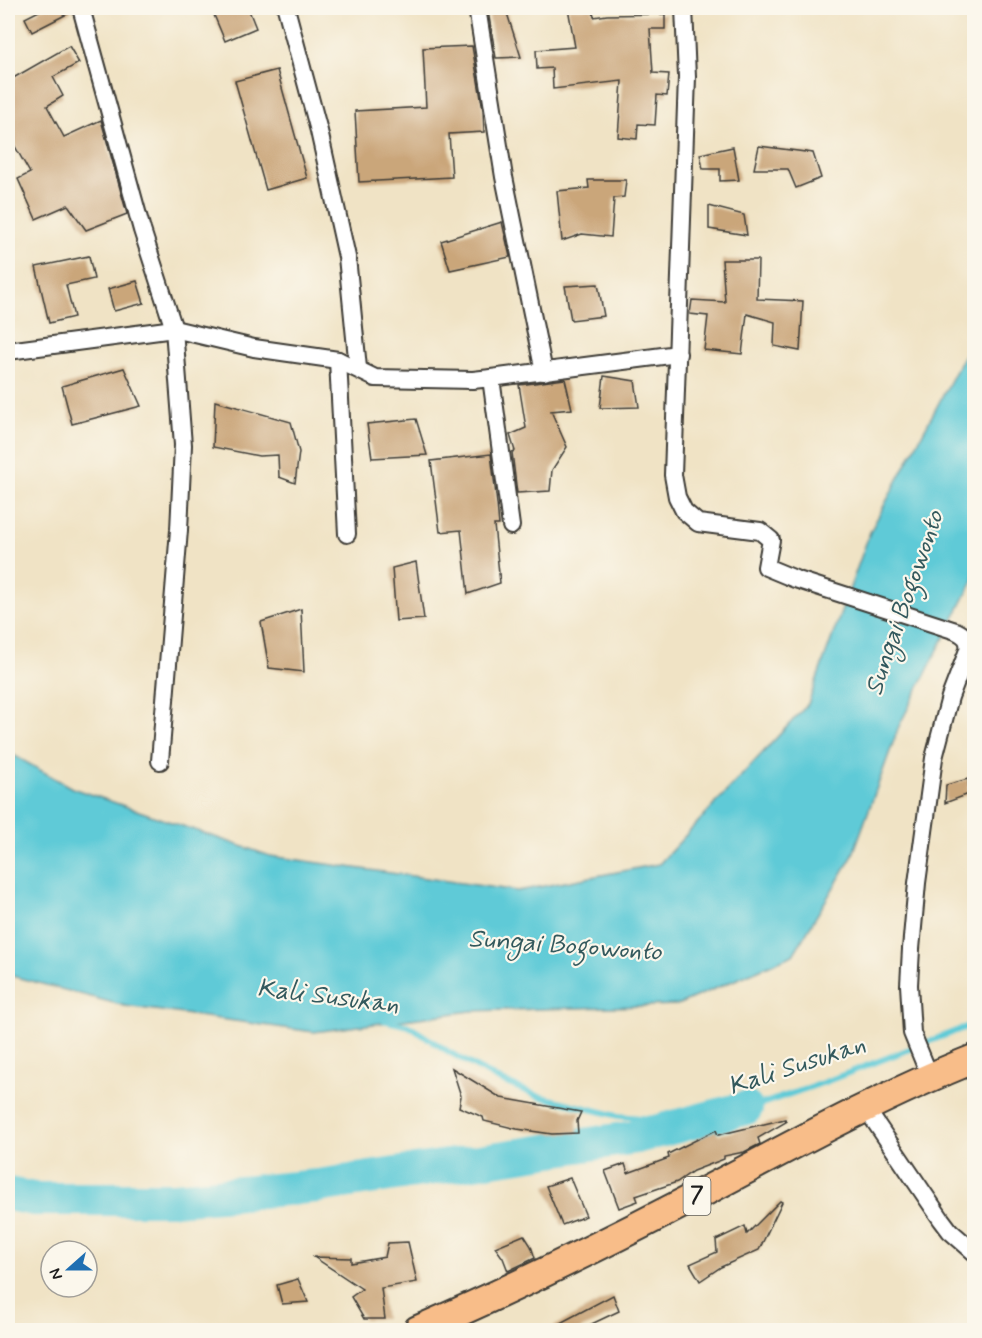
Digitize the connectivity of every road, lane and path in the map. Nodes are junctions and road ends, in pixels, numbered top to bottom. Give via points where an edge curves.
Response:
1 (81, 8) edge
2 (286, 8) edge
3 (477, 8) edge
4 (684, 8) edge
5 (174, 329) junction
6 (8, 351) edge
7 (678, 354) junction
8 (338, 360) junction
9 (358, 368) junction
10 (544, 372) junction
11 (490, 378) junction
12 (511, 526) dead end
13 (347, 534) dead end
14 (160, 761) dead end
15 (975, 1059) edge
16 (926, 1069) junction
17 (865, 1107) junction
18 (975, 1252) edge
19 (418, 1330) edge

1 - 5 street via 142,230
2 - 9 street via 319,130 346,256
3 - 10 street via 504,177
4 - 7 street via 687,78
5 - 6 street
5 - 8 street via 254,348
5 - 14 street via 183,445
7 - 10 street
7 - 16 street via 673,475 684,511 698,523 760,531 771,540 766,567 956,631 969,645 934,758 917,883 909,985 912,1033
8 - 9 street
8 - 13 street
9 - 11 street via 375,378
10 - 11 street
11 - 12 street
15 - 16 highway, 7
16 - 17 highway, 7
17 - 18 street via 941,1220
17 - 19 highway, 7 via 676,1207

